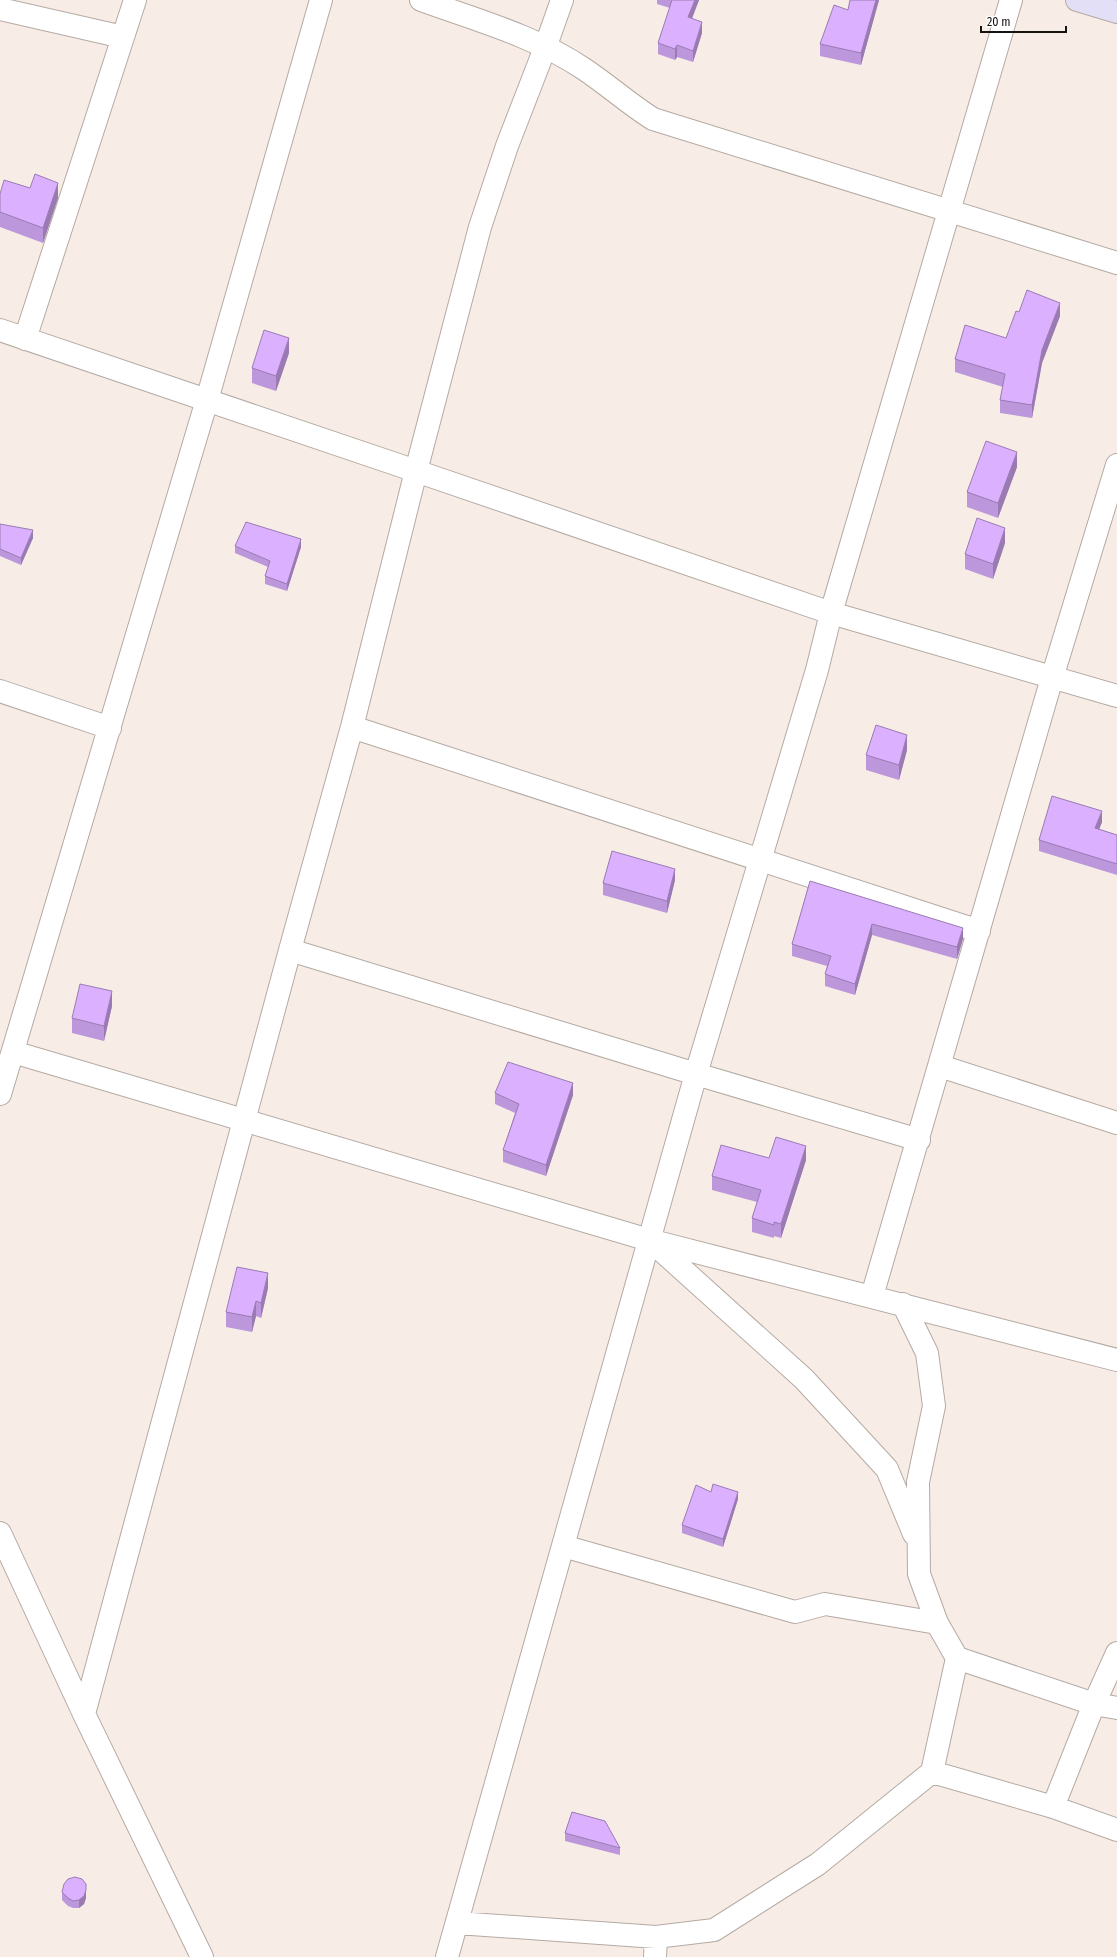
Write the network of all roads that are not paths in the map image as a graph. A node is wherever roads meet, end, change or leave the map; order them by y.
1 (135, 0) edge
2 (321, 0) edge
3 (421, 0) edge
4 (562, 0) edge
5 (1011, 0) edge
6 (1077, 0) edge
7 (1107, 7) edge
8 (0, 9) edge
9 (123, 37) junction
10 (545, 48) junction
11 (949, 210) junction
12 (1117, 263) edge
13 (0, 330) edge
14 (25, 339) junction
15 (207, 400) junction
16 (1117, 465) edge
17 (416, 471) junction
18 (831, 614) junction
19 (1052, 678) junction
20 (0, 691) edge
21 (1117, 696) edge
22 (352, 727) junction
23 (110, 728) junction
24 (760, 858) junction
25 (979, 930) junction
26 (290, 950) junction
27 (13, 1052) junction
28 (940, 1066) junction
29 (696, 1074) junction
30 (0, 1094) edge
31 (244, 1121) junction
32 (1117, 1123) edge
33 (919, 1140) junction
34 (649, 1240) junction
35 (872, 1296) junction
36 (903, 1304) junction
37 (1117, 1360) edge
38 (0, 1533) edge
39 (919, 1545) junction
40 (563, 1546) junction
41 (937, 1623) junction
42 (1117, 1653) edge
43 (957, 1658) junction
44 (1094, 1704) junction
45 (1117, 1708) edge
46 (84, 1714) junction
47 (932, 1772) junction
48 (1053, 1807) junction
49 (1117, 1830) edge
50 (457, 1923) junction
51 (655, 1947) edge
52 (202, 1957) edge
53 (447, 1957) edge

1 - 9 street
2 - 15 street
3 - 10 street
4 - 10 street
5 - 11 street
6 - 7 street
8 - 9 street
9 - 14 street
10 - 11 street
10 - 17 street
11 - 12 street
11 - 18 street
13 - 14 street
14 - 15 street
15 - 17 street
15 - 23 street
16 - 19 street
17 - 18 street
17 - 22 street
18 - 19 street
18 - 24 street
19 - 21 street
19 - 25 street
20 - 23 street
22 - 24 street
22 - 26 street
23 - 27 street
24 - 25 street
24 - 29 street
25 - 28 street
26 - 29 street
26 - 31 street
27 - 30 street
27 - 31 street
28 - 32 street
28 - 33 street
29 - 33 street
29 - 34 street
31 - 34 street
31 - 46 street
33 - 35 street
34 - 35 street
34 - 39 street
34 - 40 street
35 - 36 street
36 - 37 street
36 - 39 street
38 - 46 street
39 - 41 street
40 - 41 street
40 - 50 street
41 - 43 street
42 - 44 street
43 - 44 street
43 - 47 street
44 - 45 street
44 - 48 street
46 - 52 street
47 - 48 street
47 - 51 street
48 - 49 street
50 - 51 street
50 - 53 street

